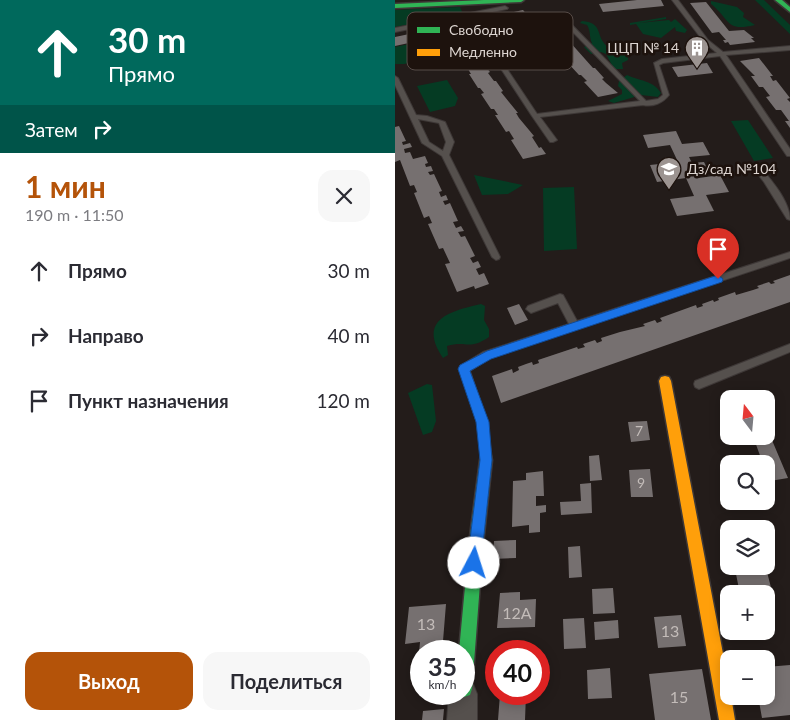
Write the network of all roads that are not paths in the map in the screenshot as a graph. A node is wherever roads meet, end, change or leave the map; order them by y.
1 (521, 0) edge
2 (675, 0) edge
3 (778, 0) edge
4 (465, 2) edge
5 (395, 6) edge
6 (505, 8) dead end
7 (790, 10) edge
8 (485, 12) edge
9 (573, 29) edge
10 (790, 48) edge
11 (722, 54) junction
12 (505, 70) edge
13 (395, 78) edge
14 (646, 104) junction
15 (535, 116) junction
16 (413, 117) junction
17 (553, 140) dead end
18 (790, 154) edge
19 (445, 155) junction
20 (744, 168) dead end
21 (790, 217) edge
22 (790, 255) edge
23 (496, 257) dead end
24 (531, 309) dead end
25 (575, 326) junction
26 (790, 348) edge
27 (665, 381) dead end
28 (699, 384) dead end
29 (486, 460) joint
30 (468, 640) edge
31 (463, 705) edge
32 (462, 720) edge
33 (727, 720) edge

1 - 4 street
2 - 11 lane
3 - 7 street
4 - 5 street
6 - 8 lane
9 - 14 lane
10 - 11 lane
11 - 14 lane
11 - 18 lane
12 - 15 lane
13 - 16 lane
14 - 15 lane
15 - 17 lane
16 - 19 lane
16 - 19 lane
19 - 23 lane
20 - 21 lane
22 - 25 lane
24 - 25 lane
25 - 29 lane
26 - 28 lane
27 - 33 street
29 - 30 street
31 - 32 street

